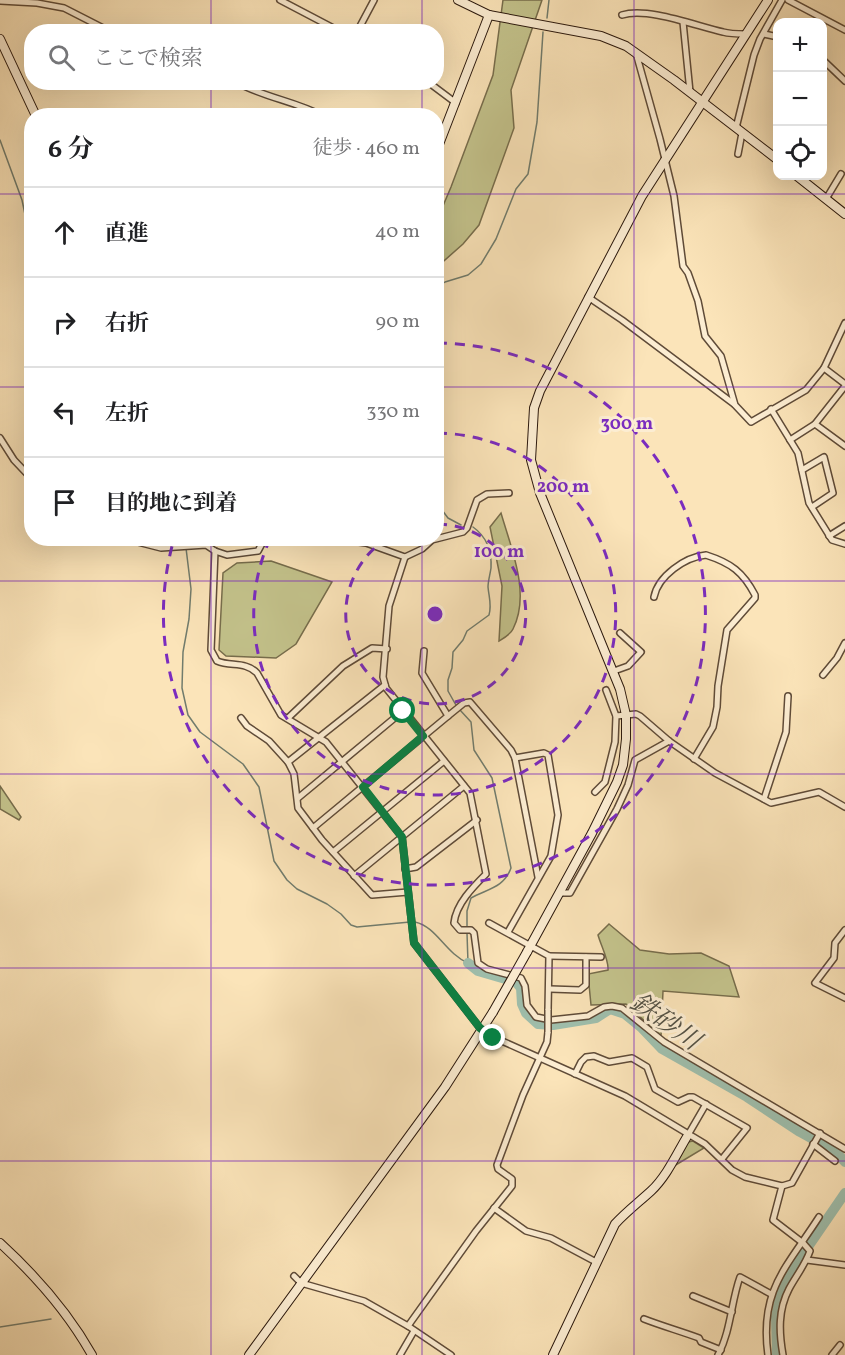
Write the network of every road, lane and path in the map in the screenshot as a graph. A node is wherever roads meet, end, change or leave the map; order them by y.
1 (280, 0) edge
2 (374, 0) edge
3 (458, 0) edge
4 (782, 0) edge
5 (788, 0) edge
6 (0, 2) edge
7 (36, 2) edge
8 (766, 3) edge
9 (774, 14) junction
10 (489, 15) junction
11 (622, 15) dead end
12 (683, 22) junction
13 (95, 24) edge
14 (326, 24) edge
15 (361, 24) edge
16 (845, 30) edge
17 (746, 34) junction
18 (764, 34) junction
19 (773, 36) edge
20 (0, 39) edge
21 (635, 51) junction
22 (827, 64) edge
23 (845, 81) edge
24 (251, 90) edge
25 (439, 90) edge
26 (690, 92) junction
27 (702, 101) junction
28 (456, 103) junction
29 (32, 108) edge
30 (309, 108) edge
31 (739, 130) junction
32 (444, 132) edge
33 (738, 154) dead end
34 (773, 157) edge
35 (665, 159) junction
36 (842, 174) dead end
37 (802, 180) edge
38 (826, 199) junction
39 (845, 214) edge
40 (588, 297) junction
41 (845, 323) edge
42 (825, 369) junction
43 (845, 385) edge
44 (735, 405) junction
45 (771, 409) junction
46 (814, 424) junction
47 (0, 438) edge
48 (790, 440) junction
49 (845, 445) edge
50 (802, 470) junction
51 (24, 471) edge
52 (509, 493) dead end
53 (812, 507) junction
54 (845, 526) edge
55 (829, 536) junction
56 (444, 537) edge
57 (845, 544) edge
58 (153, 546) edge
59 (178, 546) edge
60 (208, 546) edge
61 (260, 546) edge
62 (374, 546) edge
63 (425, 546) edge
64 (215, 551) junction
65 (405, 557) junction
66 (654, 597) dead end
67 (620, 633) dead end
68 (845, 643) edge
69 (387, 649) junction
70 (424, 651) dead end
71 (614, 671) junction
72 (823, 675) dead end
73 (385, 685) junction
74 (606, 690) dead end
75 (788, 696) dead end
76 (403, 711) junction
77 (449, 715) junction
78 (616, 716) junction
79 (626, 716) junction
80 (241, 718) dead end
81 (288, 718) junction
82 (423, 736) junction
83 (321, 737) junction
84 (669, 741) junction
85 (515, 758) junction
86 (694, 759) junction
87 (342, 761) junction
88 (444, 761) junction
89 (288, 762) junction
90 (464, 786) junction
91 (363, 787) junction
92 (596, 792) dead end
93 (298, 798) junction
94 (764, 799) junction
95 (845, 807) edge
96 (382, 812) junction
97 (477, 820) junction
98 (313, 828) junction
99 (402, 837) junction
100 (333, 852) junction
101 (405, 869) junction
102 (354, 876) junction
103 (538, 877) junction
104 (408, 892) junction
105 (559, 893) junction
106 (489, 923) dead end
107 (845, 930) edge
108 (508, 932) junction
109 (529, 948) junction
110 (549, 956) junction
111 (586, 957) junction
112 (601, 957) dead end
113 (550, 988) junction
114 (845, 998) edge
115 (483, 1031) junction
116 (540, 1058) junction
117 (575, 1074) junction
118 (706, 1104) junction
119 (820, 1133) junction
120 (688, 1135) junction
121 (813, 1144) junction
122 (845, 1149) edge
123 (722, 1159) junction
124 (836, 1161) dead end
125 (782, 1186) junction
126 (494, 1208) junction
127 (819, 1217) dead end
128 (0, 1243) edge
129 (803, 1243) junction
130 (807, 1260) junction
131 (596, 1262) junction
132 (845, 1265) edge
133 (294, 1276) dead end
134 (301, 1283) junction
135 (771, 1294) junction
136 (693, 1296) dead end
137 (732, 1312) junction
138 (644, 1319) dead end
139 (408, 1326) junction
140 (414, 1331) junction
141 (840, 1345) dead end
142 (720, 1352) edge
143 (92, 1355) edge
144 (249, 1355) edge
145 (400, 1355) edge
146 (451, 1355) edge
147 (553, 1355) edge
148 (768, 1355) edge
149 (783, 1355) edge
150 (832, 1355) edge

1 - 14 street
2 - 15 street
3 - 10 street
4 - 9 street
5 - 16 street
6 - 7 street
7 - 13 street
8 - 9 street
8 - 17 street
9 - 18 street
10 - 21 street
10 - 28 street
11 - 12 street
12 - 17 street
12 - 26 street
17 - 27 street
18 - 19 street
18 - 31 street
20 - 29 street
21 - 26 street
21 - 35 street
22 - 23 street
24 - 30 street
25 - 28 street
26 - 27 street
27 - 31 street
27 - 35 street
28 - 32 street
31 - 33 street
31 - 34 street
35 - 40 street
35 - 44 street
36 - 38 street
37 - 38 street
38 - 39 street
40 - 44 street
40 - 71 street
41 - 42 street
42 - 43 street
42 - 45 street
43 - 46 street
44 - 45 street
45 - 48 street
46 - 48 street
46 - 49 street
47 - 51 street
48 - 50 street
50 - 53 street
50 - 53 street
52 - 56 street
53 - 55 street
54 - 55 street
55 - 57 street
58 - 59 street
60 - 64 street
61 - 64 street
62 - 65 street
63 - 65 street
64 - 81 street
65 - 69 street
66 - 86 street
67 - 71 street
68 - 72 street
69 - 73 street
69 - 81 street
70 - 77 street
71 - 79 street
73 - 76 street
73 - 83 street
74 - 78 street
75 - 94 street
76 - 82 street
76 - 87 street
77 - 82 street
77 - 85 street
78 - 79 street
78 - 92 street
79 - 84 street
79 - 105 street
80 - 89 street
81 - 83 street
82 - 88 street
82 - 91 street
83 - 87 street
83 - 89 street
84 - 86 street
84 - 105 street
85 - 103 street
85 - 103 street
86 - 94 street
87 - 91 street
87 - 93 street
88 - 90 street
88 - 96 street
89 - 93 street
90 - 97 street
90 - 99 street
91 - 96 street
91 - 98 street
93 - 98 street
94 - 95 street
96 - 99 street
96 - 100 street
97 - 101 street
97 - 119 street
98 - 100 street
99 - 101 street
99 - 102 street
100 - 102 street
101 - 104 street
102 - 104 street
103 - 108 street
104 - 115 street
105 - 109 street
106 - 108 street
107 - 114 street
108 - 109 street
109 - 110 street
109 - 115 street, bridge
110 - 111 street
110 - 113 street
111 - 112 street
111 - 113 street
113 - 116 street, bridge
115 - 116 street
115 - 134 street
116 - 117 street
116 - 126 street
117 - 118 street
117 - 120 street
118 - 120 street
118 - 123 street
119 - 121 street
119 - 122 street
120 - 123 street
120 - 131 street
121 - 124 street
121 - 125 street
123 - 125 street
125 - 129 street
126 - 131 street
126 - 139 street
127 - 129 street
128 - 143 street
129 - 130 street
129 - 135 street
130 - 132 street
130 - 149 street
131 - 147 street
133 - 134 street
134 - 139 street
134 - 144 street
135 - 137 street
135 - 148 street
136 - 137 street
137 - 142 street
138 - 142 street
139 - 140 street
140 - 145 street
140 - 146 street
141 - 150 street

